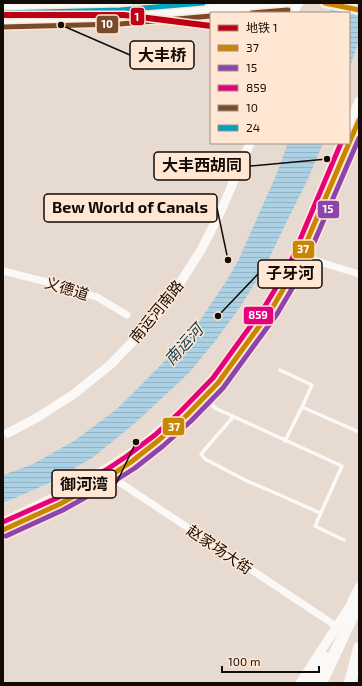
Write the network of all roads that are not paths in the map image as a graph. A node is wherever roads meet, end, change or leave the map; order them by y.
1 (127, 3) edge
2 (287, 3) edge
3 (299, 3) edge
4 (326, 3) edge
5 (119, 4) edge
6 (3, 9) edge
7 (359, 10) edge
8 (293, 12) edge
9 (120, 17) junction
10 (3, 20) edge
11 (359, 101) edge
12 (359, 120) edge
13 (350, 123) edge
14 (350, 140) edge
15 (250, 144) edge
16 (342, 144) edge
17 (348, 144) edge
18 (298, 255) junction
19 (3, 271) edge
20 (359, 274) edge
21 (127, 316) dead end
22 (280, 370) dead end
23 (201, 397) junction
24 (302, 407) junction
25 (234, 417) junction
26 (359, 432) edge
27 (8, 433) dead end
28 (285, 441) junction
29 (108, 472) junction
30 (320, 513) junction
31 (3, 522) edge
32 (3, 530) edge
33 (344, 540) dead end
34 (359, 587) edge
35 (359, 602) edge
36 (350, 620) junction
37 (336, 626) junction
38 (358, 651) edge
39 (300, 683) edge
40 (311, 683) edge
41 (321, 683) edge
42 (350, 683) edge

1 - 5 main road
2 - 9 main road
3 - 8 street
4 - 7 main road
5 - 6 main road
5 - 9 main road
9 - 10 main road
11 - 13 street
12 - 14 street
15 - 27 street, 南运河南路
16 - 18 street
17 - 18 street
18 - 20 street
18 - 23 street
19 - 21 street, 义德道
22 - 24 lane
23 - 25 lane
23 - 29 street
24 - 26 lane
24 - 28 lane
25 - 28 lane
25 - 30 lane
28 - 30 lane
29 - 31 street
29 - 32 street
29 - 37 street, 赵家场大街
30 - 33 lane
34 - 37 street
35 - 36 highway
36 - 40 highway
36 - 41 highway
37 - 39 street
38 - 42 highway

